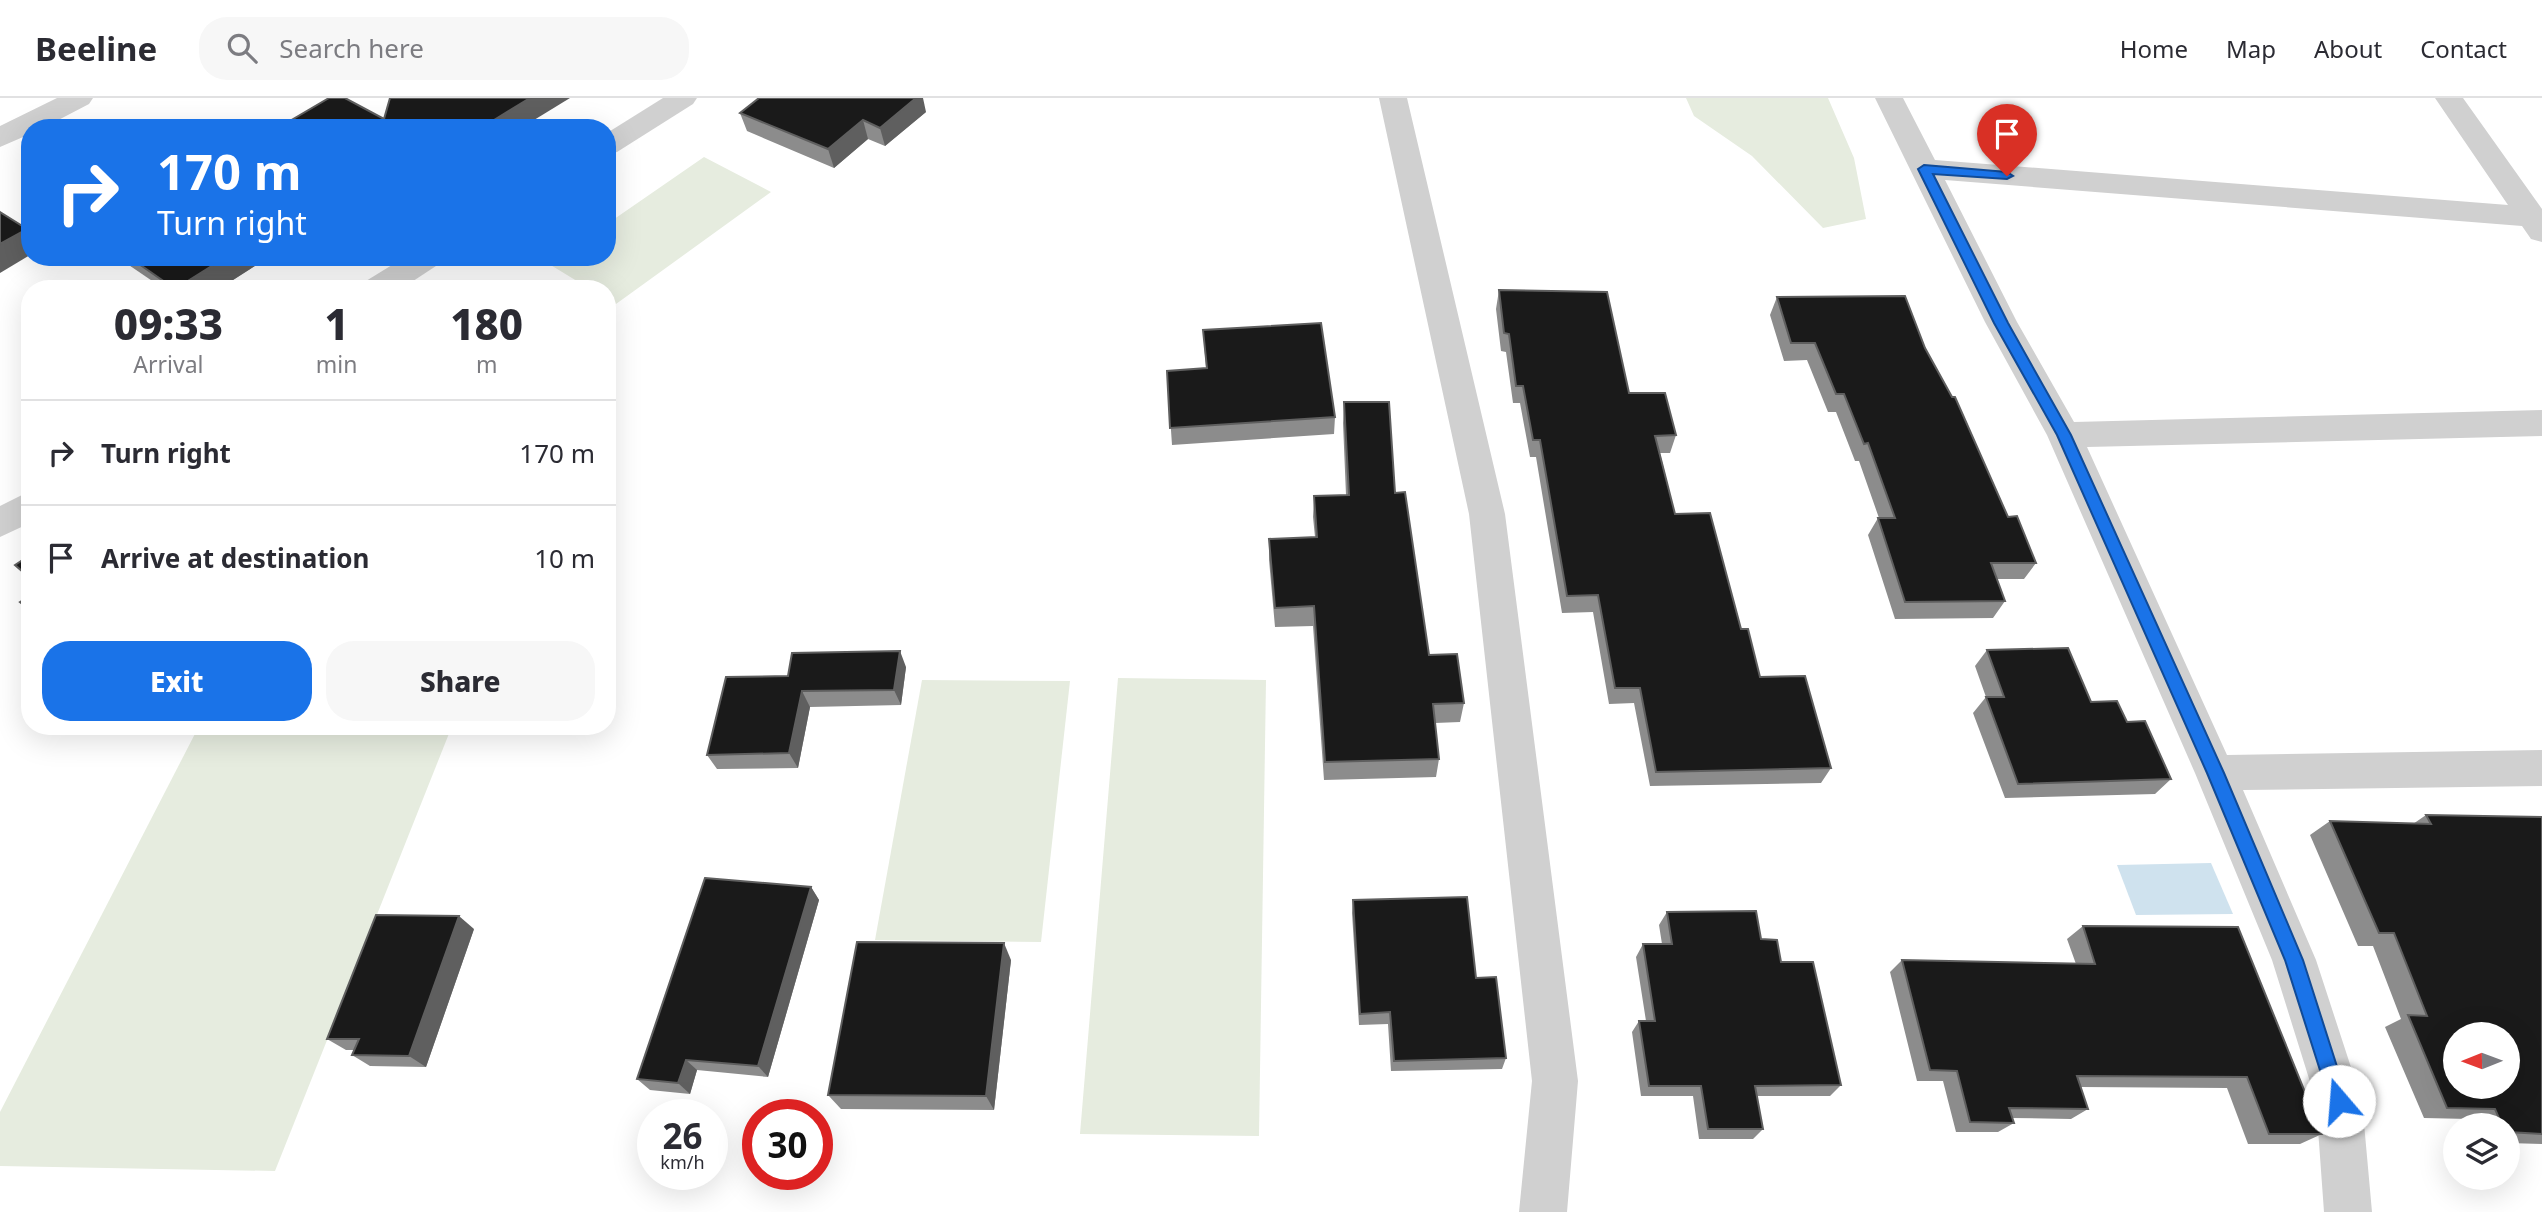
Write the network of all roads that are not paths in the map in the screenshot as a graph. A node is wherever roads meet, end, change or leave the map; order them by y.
1 (79, 98) edge
2 (683, 98) edge
3 (1393, 98) edge
4 (1889, 98) edge
5 (2449, 98) edge
6 (38, 119) edge
7 (21, 127) edge
8 (0, 138) edge
9 (616, 139) edge
10 (1924, 169) junction
11 (2536, 224) edge
12 (414, 266) edge
13 (391, 280) edge
14 (2542, 423) edge
15 (2064, 435) junction
16 (21, 510) edge
17 (0, 523) edge
18 (2542, 768) edge
19 (2216, 773) junction
20 (1543, 1212) edge
21 (2348, 1212) edge

1 - 6 street
2 - 9 street
3 - 20 street
4 - 10 street
5 - 11 street
7 - 8 street
10 - 11 street
10 - 15 street
12 - 13 street
14 - 15 street
15 - 19 street
16 - 17 street
18 - 19 street
19 - 21 street

